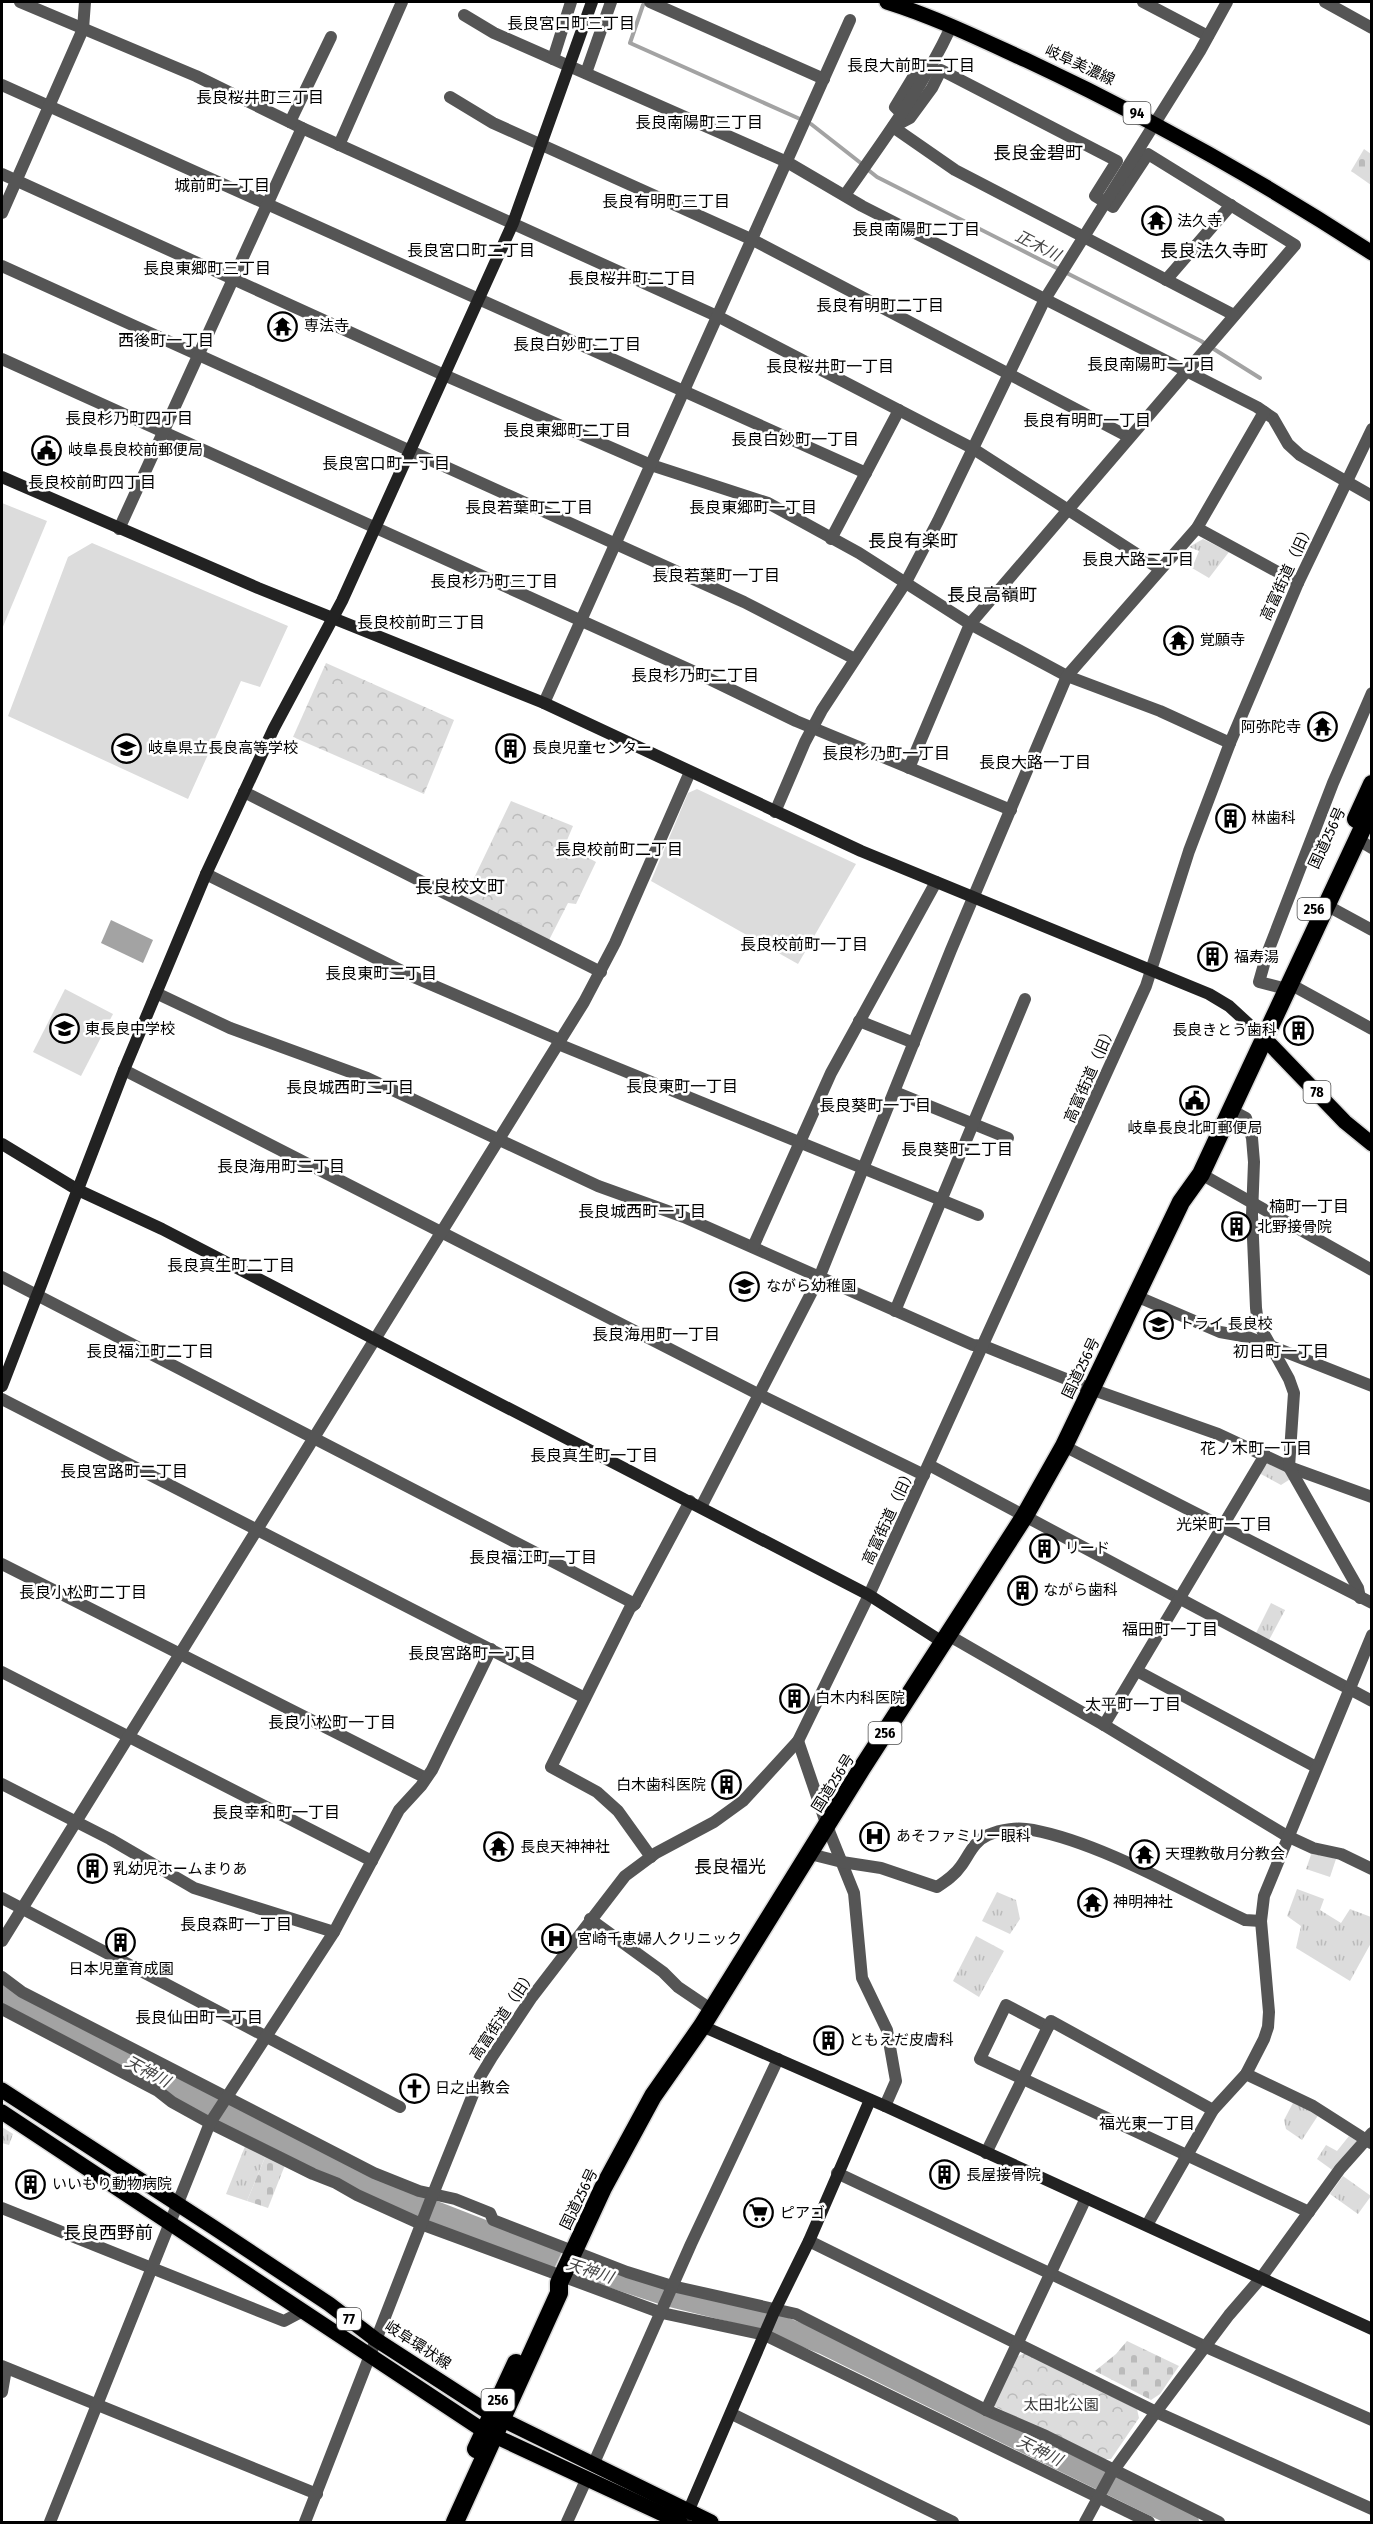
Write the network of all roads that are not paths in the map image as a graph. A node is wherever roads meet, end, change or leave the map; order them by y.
1 (20, 2) edge
2 (85, 2) edge
3 (402, 2) edge
4 (571, 2) edge
5 (592, 2) edge
6 (611, 2) edge
7 (650, 2) edge
8 (887, 2) edge
9 (1143, 2) edge
10 (1227, 2) edge
11 (1325, 2) edge
12 (464, 15) dead end
13 (849, 21) dead end
14 (951, 27) junction
15 (1371, 28) edge
16 (83, 29) junction
17 (1208, 36) junction
18 (331, 37) dead end
19 (553, 59) junction
20 (570, 66) junction
21 (918, 69) dead end
22 (585, 73) junction
23 (824, 79) junction
24 (2, 85) edge
25 (450, 97) dead end
26 (49, 107) junction
27 (902, 114) junction
28 (290, 122) junction
29 (1155, 122) junction
30 (893, 127) junction
31 (302, 128) junction
32 (541, 144) junction
33 (339, 145) junction
34 (788, 162) junction
35 (2, 174) edge
36 (16, 181) junction
37 (845, 195) junction
38 (1105, 202) junction
39 (266, 205) junction
40 (1232, 205) junction
41 (2, 213) edge
42 (513, 223) junction
43 (1083, 238) junction
44 (753, 240) junction
45 (1371, 253) edge
46 (2, 266) edge
47 (232, 279) junction
48 (1166, 280) junction
49 (479, 299) junction
50 (1045, 299) junction
51 (1234, 315) junction
52 (718, 317) junction
53 (198, 355) junction
54 (2, 359) edge
55 (1186, 371) junction
56 (1009, 372) junction
57 (444, 375) junction
58 (684, 393) junction
59 (898, 410) junction
60 (1264, 412) junction
61 (1371, 429) edge
62 (163, 432) junction
63 (1129, 437) junction
64 (972, 448) junction
65 (410, 451) junction
66 (651, 465) junction
67 (866, 473) junction
68 (2, 477) edge
69 (1347, 480) junction
70 (1371, 496) edge
71 (1068, 509) junction
72 (375, 528) junction
73 (1197, 528) junction
74 (119, 529) junction
75 (831, 538) junction
76 (616, 544) junction
77 (1160, 569) junction
78 (906, 582) junction
79 (1298, 583) junction
80 (333, 617) junction
81 (581, 621) junction
82 (970, 624) junction
83 (855, 659) junction
84 (1067, 676) junction
85 (1371, 693) edge
86 (544, 703) junction
87 (812, 728) junction
88 (1230, 743) junction
89 (909, 768) junction
90 (690, 772) junction
91 (1371, 784) edge
92 (244, 792) junction
93 (1371, 808) edge
94 (1011, 810) junction
95 (775, 812) junction
96 (1364, 843) edge
97 (206, 874) junction
98 (936, 882) junction
99 (973, 897) junction
100 (1326, 905) junction
101 (1371, 930) edge
102 (1150, 970) junction
103 (601, 972) junction
104 (1285, 986) junction
105 (156, 993) junction
106 (1025, 999) dead end
107 (859, 1021) junction
108 (1371, 1029) edge
109 (1261, 1036) junction
110 (559, 1042) junction
111 (914, 1043) junction
112 (124, 1070) junction
113 (894, 1092) junction
114 (1231, 1110) junction
115 (973, 1124) junction
116 (499, 1138) junction
117 (1008, 1138) dead end
118 (2, 1144) edge
119 (1371, 1144) edge
120 (801, 1145) junction
121 (864, 1167) junction
122 (1201, 1174) junction
123 (78, 1190) junction
124 (940, 1201) junction
125 (1181, 1202) junction
126 (1252, 1205) junction
127 (978, 1215) dead end
128 (443, 1232) junction
129 (753, 1248) junction
130 (1371, 1270) edge
131 (2, 1277) edge
132 (819, 1278) junction
133 (38, 1296) junction
134 (1136, 1296) junction
135 (895, 1311) junction
136 (375, 1341) junction
137 (1268, 1345) junction
138 (984, 1346) junction
139 (2, 1386) edge
140 (1371, 1386) edge
141 (1091, 1389) junction
142 (758, 1394) junction
143 (2, 1399) edge
144 (311, 1439) junction
145 (1064, 1446) junction
146 (1265, 1455) junction
147 (1289, 1467) junction
148 (927, 1470) junction
149 (1371, 1497) edge
150 (695, 1504) junction
151 (1024, 1516) junction
152 (1222, 1527) junction
153 (256, 1530) junction
154 (2, 1564) edge
155 (869, 1595) junction
156 (1179, 1599) junction
157 (1366, 1601) edge
158 (635, 1604) junction
159 (1371, 1635) edge
160 (946, 1639) junction
161 (491, 1649) junction
162 (179, 1655) junction
163 (1137, 1671) junction
164 (2, 1672) edge
165 (1348, 1689) junction
166 (585, 1698) junction
167 (1371, 1701) edge
168 (1104, 1725) junction
169 (128, 1737) junction
170 (798, 1741) junction
171 (1316, 1767) junction
172 (426, 1778) junction
173 (2, 1784) edge
174 (76, 1822) junction
175 (827, 1826) junction
176 (1287, 1836) junction
177 (810, 1854) junction
178 (651, 1857) junction
179 (372, 1861) junction
180 (842, 1862) junction
181 (1371, 1869) edge
182 (2, 1898) edge
183 (22, 1909) junction
184 (590, 1919) junction
185 (1261, 1921) junction
186 (334, 1932) junction
187 (2, 1941) edge
188 (2, 1977) edge
189 (2, 2009) edge
190 (707, 2018) junction
191 (1048, 2027) junction
192 (265, 2037) junction
193 (778, 2059) junction
194 (1246, 2074) junction
195 (1022, 2080) junction
196 (2, 2090) edge
197 (224, 2099) junction
198 (870, 2100) junction
199 (885, 2106) junction
200 (400, 2107) dead end
201 (1213, 2110) junction
202 (2, 2112) edge
203 (210, 2122) junction
204 (1369, 2139) edge
205 (986, 2152) junction
206 (1186, 2156) junction
207 (837, 2173) junction
208 (432, 2196) junction
209 (1086, 2198) junction
210 (177, 2205) junction
211 (2, 2208) edge
212 (1309, 2212) junction
213 (421, 2224) junction
214 (170, 2225) junction
215 (1147, 2225) junction
216 (809, 2241) junction
217 (566, 2267) junction
218 (153, 2268) junction
219 (1052, 2274) junction
220 (1261, 2278) junction
221 (672, 2286) junction
222 (776, 2310) junction
223 (301, 2312) junction
224 (662, 2313) junction
225 (1371, 2329) edge
226 (766, 2333) junction
227 (375, 2339) junction
228 (1019, 2343) junction
229 (1206, 2347) junction
230 (369, 2356) junction
231 (4, 2368) edge
232 (2, 2392) edge
233 (97, 2405) junction
234 (986, 2410) junction
235 (1156, 2412) junction
236 (732, 2414) junction
237 (1371, 2420) edge
238 (493, 2426) junction
239 (590, 2471) junction
240 (1112, 2472) junction
241 (317, 2494) junction
242 (1099, 2496) junction
243 (1371, 2509) edge
244 (684, 2519) edge
245 (50, 2523) edge
246 (305, 2523) edge
247 (444, 2523) edge
248 (455, 2523) edge
249 (567, 2523) edge
250 (711, 2523) edge
251 (953, 2523) edge
252 (1085, 2523) edge
253 (1149, 2523) edge
254 (1219, 2523) edge

1 - 16 street
2 - 16 street
3 - 33 street
4 - 19 street
5 - 20 street
6 - 22 street
7 - 23 street
8 - 14 main road, 岐阜美濃線 / 94
9 - 17 street
10 - 17 street
11 - 15 street
12 - 19 street
13 - 23 street
14 - 27 street
14 - 29 main road, 岐阜美濃線 / 94
16 - 26 street
16 - 28 street
17 - 29 street
18 - 28 street
19 - 20 street
20 - 22 street
20 - 32 street
21 - 27 street
22 - 34 street
23 - 34 street
24 - 26 street
25 - 32 street
26 - 36 street
26 - 39 street
27 - 30 street
28 - 31 street
29 - 38 street
29 - 45 main road, 岐阜美濃線 / 94
30 - 37 street
30 - 38 street
30 - 43 street
31 - 33 street
31 - 39 street
32 - 42 street
32 - 44 street
33 - 42 street
34 - 37 street
34 - 44 street
35 - 36 street
36 - 41 street
36 - 47 street
37 - 50 street
38 - 40 street
38 - 43 street
39 - 47 street
39 - 49 street
40 - 48 street
40 - 51 street
42 - 49 street
42 - 52 street
43 - 48 street
43 - 50 street
44 - 52 street
44 - 56 street
46 - 53 street
47 - 53 street
47 - 57 street
48 - 51 street
49 - 57 street
49 - 58 street
50 - 55 street
50 - 56 street
51 - 55 street
52 - 58 street
52 - 59 street
53 - 62 street
53 - 65 street
54 - 62 street
55 - 60 street
55 - 63 street
56 - 63 street
56 - 64 street
57 - 65 street
57 - 66 street
58 - 66 street
58 - 67 street
59 - 64 street
59 - 67 street
60 - 69 street
60 - 73 street
61 - 69 street, 高富街道（旧）
62 - 72 street
62 - 74 street
63 - 71 street
64 - 71 street
64 - 78 street
65 - 72 street
65 - 76 street
66 - 75 street
66 - 76 street
67 - 75 street
68 - 74 street
69 - 70 street
69 - 79 street, 高富街道（旧）
71 - 77 street
71 - 82 street
72 - 80 street
72 - 81 street
73 - 77 street
73 - 79 street
74 - 80 street
75 - 78 street
76 - 81 street
76 - 83 street
77 - 84 street
78 - 82 street
78 - 83 street
79 - 88 street, 高富街道（旧）
80 - 86 street
80 - 92 street
81 - 86 street
81 - 87 street
82 - 84 street
82 - 89 street
83 - 87 street
84 - 88 street
84 - 94 street
85 - 104 street
86 - 90 street
87 - 89 street
87 - 95 street
88 - 102 street, 高富街道（旧）
89 - 94 street
90 - 95 street
90 - 103 street
91 - 104 highway, 国道256号 / 256
92 - 97 street
92 - 103 street
93 - 96 highway, 国道256号 / 256
94 - 99 street
95 - 98 street
96 - 100 highway, 国道256号 / 256
97 - 105 street
97 - 110 street
98 - 99 street
98 - 107 street
99 - 102 street
99 - 111 street
100 - 101 street
100 - 104 highway, 国道256号 / 256
102 - 109 street
102 - 138 street, 高富街道（旧）
103 - 110 street
104 - 108 street
104 - 109 highway, 国道256号 / 256
105 - 112 street
105 - 116 street
106 - 115 street
107 - 111 street
107 - 120 street
109 - 114 highway, 国道256号 / 256
109 - 119 main road, 78
109 - 125 highway, 国道256号 / 256
110 - 116 street
110 - 120 street
111 - 113 street
112 - 123 street
112 - 128 street
113 - 115 street
113 - 121 street
114 - 122 highway, 国道256号 / 256
114 - 126 street
115 - 117 street
115 - 124 street
116 - 128 street
116 - 129 street
118 - 123 street
120 - 121 street
120 - 129 street
121 - 124 street
121 - 132 street
122 - 125 highway, 国道256号 / 256
122 - 126 street
123 - 133 street
123 - 136 street
124 - 127 street
124 - 135 street
125 - 134 highway, 国道256号 / 256
126 - 130 street
126 - 137 street
128 - 136 street
128 - 142 street
129 - 132 street
131 - 133 street
132 - 135 street
132 - 142 street
133 - 139 street
133 - 144 street
134 - 137 street
134 - 141 highway, 国道256号 / 256
135 - 138 street
136 - 144 street
136 - 150 street
137 - 140 street
137 - 147 street
138 - 141 street
138 - 148 street, 高富街道（旧）
141 - 145 highway, 国道256号 / 256
141 - 146 street
142 - 148 street
142 - 150 street
143 - 153 street
144 - 153 street
144 - 158 street
145 - 151 highway, 国道256号 / 256
145 - 152 street
146 - 147 street
146 - 152 street
147 - 149 street
147 - 157 street
148 - 151 street
148 - 155 street, 高富街道（旧）
150 - 155 street
150 - 158 street
151 - 156 street
151 - 160 highway, 国道256号 / 256
152 - 156 street
152 - 157 street
153 - 161 street
153 - 162 street
154 - 162 street
155 - 160 street
155 - 170 street, 高富街道（旧）
156 - 163 street
156 - 165 street
158 - 166 street
159 - 165 street
160 - 168 street
160 - 175 highway, 国道256号 / 256
161 - 166 street
161 - 172 street
162 - 169 street
162 - 172 street
163 - 168 street
163 - 171 street
164 - 169 street
165 - 167 street
165 - 171 street
166 - 178 street
168 - 176 street
169 - 174 street
169 - 179 street
170 - 175 street
170 - 178 street, 高富街道（旧）
171 - 176 street
172 - 179 street
173 - 174 street
174 - 183 street
174 - 186 street
175 - 177 highway, 国道256号 / 256
175 - 180 street
176 - 181 street
176 - 185 street
177 - 180 street
177 - 190 highway, 国道256号 / 256
178 - 184 street, 高富街道（旧）
179 - 186 street
180 - 185 street
180 - 199 street
182 - 183 street
183 - 187 street
183 - 192 street
184 - 190 street
184 - 208 street, 高富街道（旧）
185 - 194 street
186 - 192 street
188 - 197 street
189 - 203 street
190 - 193 street
190 - 217 highway, 国道256号 / 256
191 - 195 street
191 - 195 street
191 - 201 street
192 - 197 street
192 - 200 street
193 - 198 street
193 - 221 street
194 - 201 street
194 - 204 street
195 - 205 street
195 - 206 street
196 - 210 main road, 岐阜環状線 / 77
197 - 203 street
197 - 208 street
198 - 199 street
198 - 207 street
199 - 205 street
201 - 206 street
202 - 214 main road, 岐阜環状線 / 77
203 - 210 street
203 - 213 street
204 - 212 street
205 - 209 street
206 - 212 street
206 - 215 street
207 - 216 street
207 - 219 street
208 - 213 street, 高富街道（旧）
208 - 217 street
209 - 215 street
209 - 219 street
210 - 214 street
210 - 227 main road, 岐阜環状線 / 77
211 - 218 street
212 - 220 street
213 - 217 street
213 - 227 street, 高富街道（旧）
214 - 218 street
214 - 223 main road, 岐阜環状線 / 77
215 - 220 street
216 - 222 street
216 - 228 street
217 - 221 street
217 - 224 street
217 - 238 highway, 国道256号 / 256
218 - 223 street
218 - 233 street
219 - 228 street
219 - 229 street
220 - 225 street
220 - 229 street
221 - 222 street
221 - 224 street
222 - 226 street
222 - 234 street
223 - 230 main road, 岐阜環状線 / 77
224 - 226 street
224 - 239 street
226 - 236 street
226 - 242 street
227 - 230 street, 高富街道（旧）
227 - 238 main road, 岐阜環状線 / 77
228 - 234 street
228 - 235 street
229 - 235 street
229 - 237 street
230 - 238 main road, 岐阜環状線 / 77
230 - 241 street, 高富街道（旧）
231 - 232 street
231 - 233 street
233 - 241 street
233 - 245 street
234 - 240 street
235 - 240 street
235 - 243 street
236 - 244 street
236 - 251 street
238 - 239 main road, 岐阜環状線 / 77
238 - 247 highway, 国道256号 / 256
238 - 248 highway, 国道256号 / 256
239 - 244 main road, 岐阜環状線 / 77
239 - 249 street
240 - 242 street
240 - 254 street
241 - 246 street, 高富街道（旧）
242 - 252 street
242 - 253 street
244 - 250 main road, 岐阜環状線 / 77

